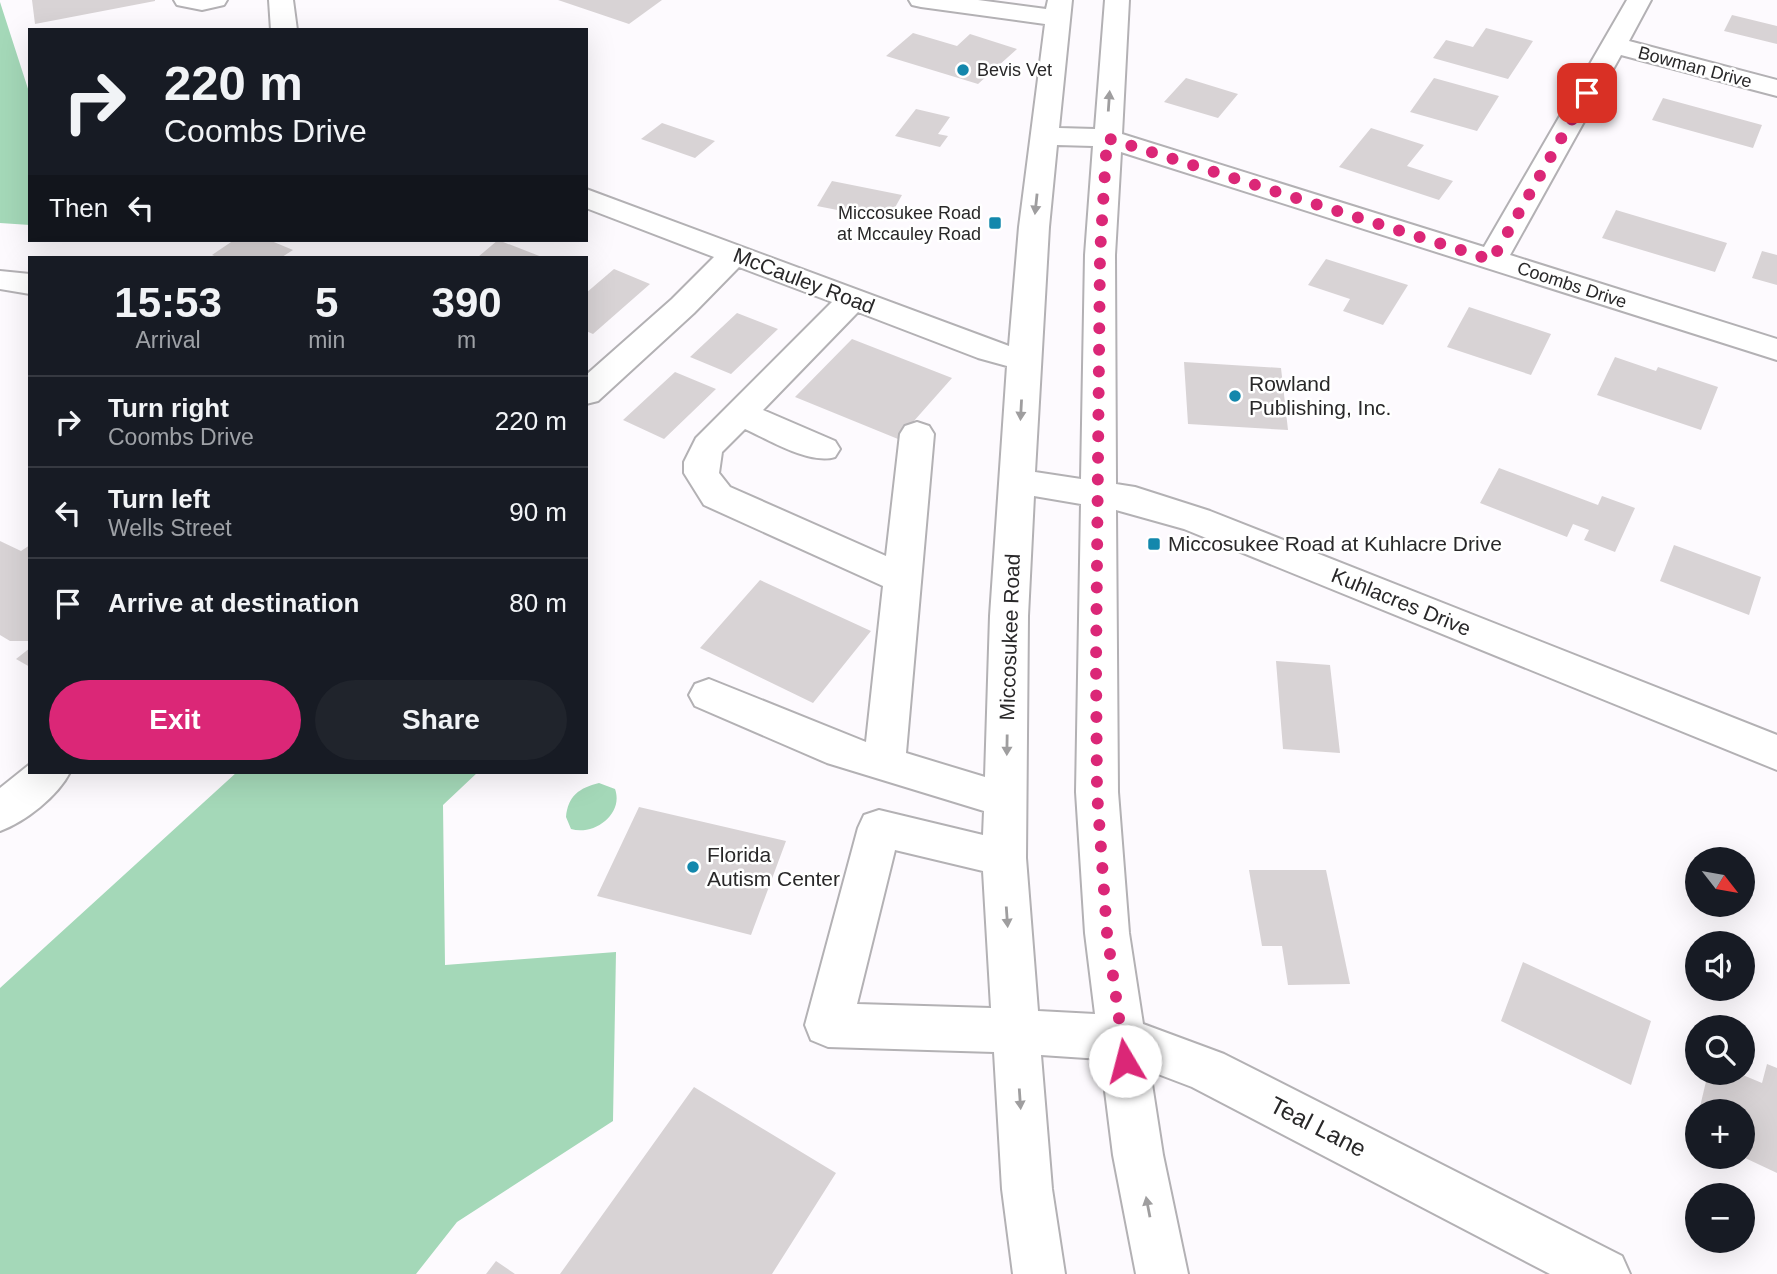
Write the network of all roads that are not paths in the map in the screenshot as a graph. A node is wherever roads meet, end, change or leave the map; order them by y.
1 (186, 0) edge
2 (215, 0) edge
3 (281, 0) edge
4 (921, 0) edge
5 (1117, 0) edge
6 (1639, 0) edge
7 (1059, 9) edge
8 (284, 28) edge
9 (1614, 45) junction
10 (1777, 88) edge
11 (1044, 136) junction
12 (1107, 138) junction
13 (588, 199) edge
14 (735, 254) junction
15 (1492, 260) junction
16 (0, 279) edge
17 (28, 284) edge
18 (853, 299) junction
19 (1777, 350) edge
20 (1024, 360) junction
21 (588, 391) edge
22 (740, 414) junction
23 (917, 434) dead end
24 (823, 449) dead end
25 (1017, 481) junction
26 (1099, 493) junction
27 (902, 579) junction
28 (709, 695) dead end
29 (1777, 754) edge
30 (884, 764) junction
31 (47, 774) edge
32 (1005, 800) junction
33 (0, 813) edge
34 (1004, 858) junction
35 (1015, 1031) junction
36 (1121, 1038) junction
37 (1039, 1274) edge
38 (1162, 1274) edge
39 (1604, 1274) edge

1 - 2 street
3 - 8 street
4 - 7 street
12 -> 5 street
6 - 9 street
7 - 11 street, Miccosukee Road
9 - 10 street, Bowman Drive
9 - 15 street
11 - 12 street, Coombs Drive
11 -> 20 street, Miccosukee Road
12 - 15 street, Coombs Drive
12 - 26 street
13 - 14 street, McCauley Road
14 - 18 street, McCauley Road
14 - 21 street
15 - 19 street, Coombs Drive
16 - 17 street
18 - 20 street, McCauley Road
18 - 22 street
20 -> 25 street, Miccosukee Road
22 - 24 street
22 - 27 street
23 - 27 street
25 - 26 street, Kuhlacres Drive
25 -> 32 street, Miccosukee Road
26 - 29 street, Kuhlacres Drive
26 - 36 street
27 - 30 street
28 - 30 street
30 - 32 street
31 - 33 street
32 - 34 street, Miccosukee Road
34 -> 35 street, Miccosukee Road
34 - 35 street, Teal Lane
35 - 36 street, Teal Lane
35 -> 37 street, Miccosukee Road
38 -> 36 street
36 - 39 street, Teal Lane

